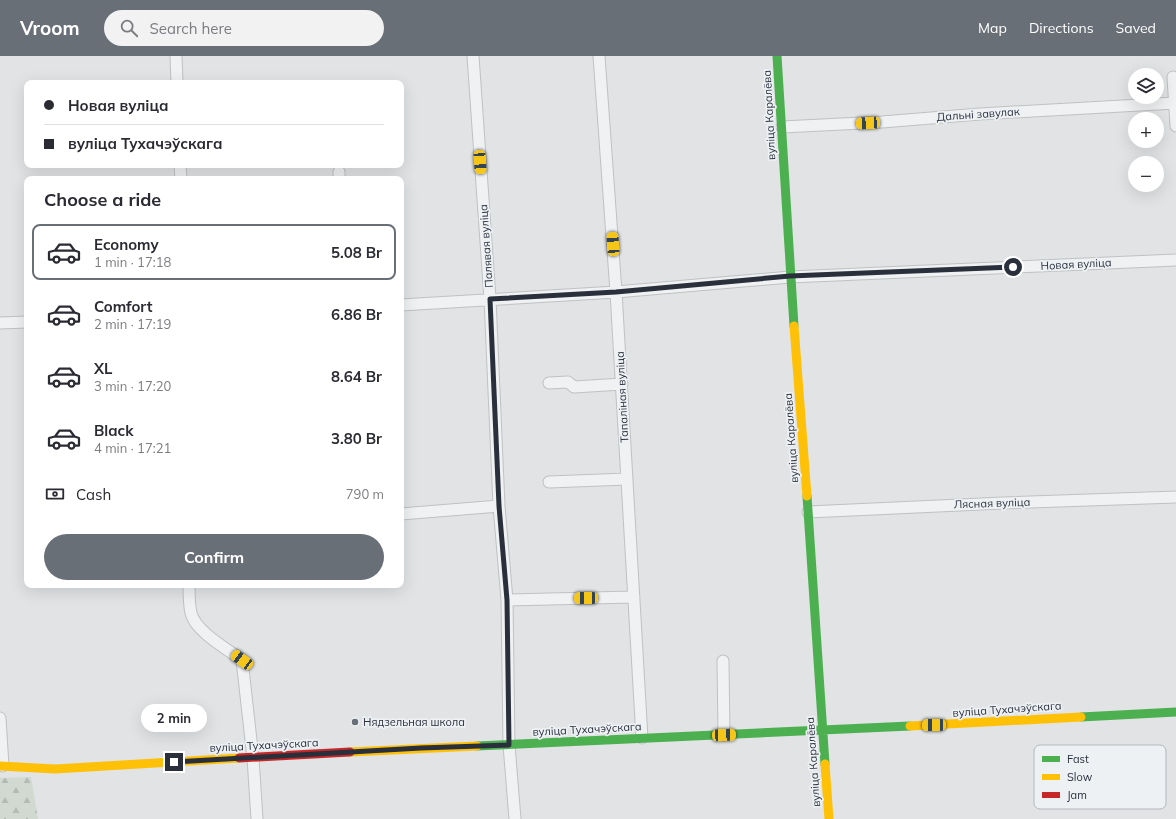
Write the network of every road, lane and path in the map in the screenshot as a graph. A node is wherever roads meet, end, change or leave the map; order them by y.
1 (176, 56) edge
2 (474, 56) edge
3 (599, 56) edge
4 (777, 56) edge
5 (1173, 77) dead end
6 (177, 80) edge
7 (1175, 103) junction
8 (1176, 126) edge
9 (782, 127) junction
10 (1176, 260) edge
11 (790, 276) junction
12 (616, 292) junction
13 (490, 299) junction
14 (404, 305) edge
15 (24, 322) edge
16 (0, 323) edge
17 (550, 383) dead end
18 (622, 384) junction
19 (627, 479) junction
20 (549, 482) dead end
21 (1176, 497) edge
22 (499, 506) junction
23 (808, 512) junction
24 (404, 514) edge
25 (189, 588) edge
26 (634, 597) junction
27 (507, 600) junction
28 (723, 661) dead end
29 (1176, 712) edge
30 (0, 718) edge
31 (823, 731) junction
32 (724, 735) junction
33 (642, 738) junction
34 (509, 745) junction
35 (253, 758) junction
36 (2, 766) edge
37 (257, 819) edge
38 (515, 819) edge
39 (829, 819) edge

1 - 6 street
2 - 13 street, Палявая вуліца
3 - 12 street, Тапаліная вуліца
4 - 9 street, вуліца Каралёва
5 - 7 street
7 - 8 street
7 - 9 street, Дальні завулак
9 - 11 street, вуліца Каралёва
10 - 11 street, Новая вуліца
11 - 12 street, Новая вуліца
11 - 23 street, вуліца Каралёва
12 - 13 street, Новая вуліца
12 - 18 street, Тапаліная вуліца
13 - 14 street, Новая вуліца
13 - 22 street, Палявая вуліца
15 - 16 street
17 - 18 street
18 - 19 street, Тапаліная вуліца
19 - 20 street
19 - 26 street, Тапаліная вуліца
21 - 23 street, Лясная вуліца
22 - 24 street
22 - 27 street, Палявая вуліца
23 - 31 street, вуліца Каралёва
25 - 35 street
26 - 27 street
26 - 33 street, Тапаліная вуліца
27 - 34 street, Палявая вуліца
28 - 32 street
29 - 31 street, вуліца Тухачэўскага
30 - 36 street
31 - 32 street, вуліца Тухачэўскага
31 - 39 street, вуліца Каралёва
32 - 33 street, вуліца Тухачэўскага
33 - 34 street, вуліца Тухачэўскага
34 - 35 street, вуліца Тухачэўскага
34 - 38 street, Палявая вуліца
35 - 36 street, вуліца Тухачэўскага
35 - 37 street

